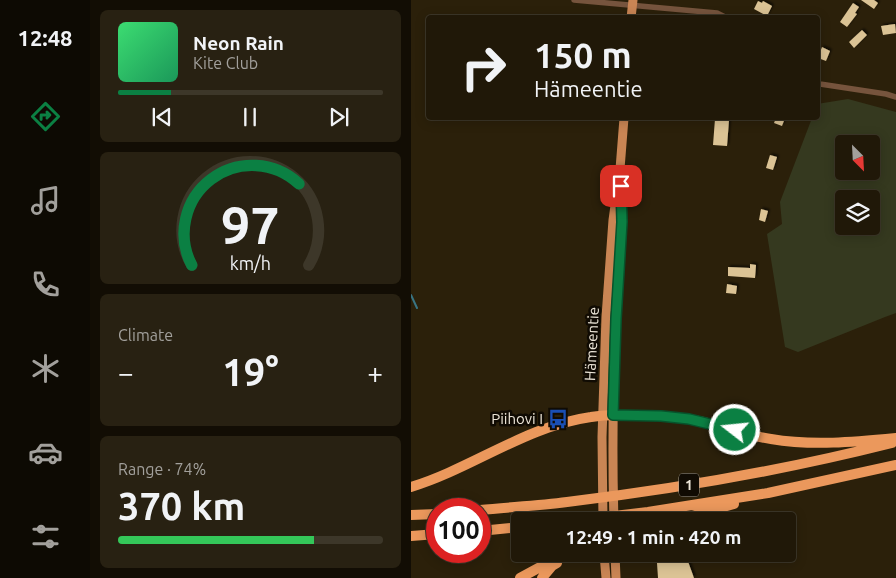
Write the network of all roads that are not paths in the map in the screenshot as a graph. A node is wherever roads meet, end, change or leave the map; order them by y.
1 (574, 0) edge
2 (632, 3) edge
3 (721, 15) edge
4 (820, 84) edge
5 (896, 97) edge
6 (624, 120) edge
7 (608, 415) junction
8 (896, 438) edge
9 (896, 442) edge
10 (896, 465) edge
11 (411, 487) edge
12 (769, 493) junction
13 (491, 509) edge
14 (603, 512) edge
15 (614, 512) edge
16 (648, 512) edge
17 (705, 512) edge
18 (426, 514) edge
19 (411, 515) edge
20 (511, 528) edge
21 (491, 530) edge
22 (426, 535) edge
23 (411, 536) edge
24 (552, 562) edge
25 (558, 562) edge
26 (605, 562) edge
27 (615, 562) edge
28 (520, 578) edge
29 (542, 578) edge
30 (606, 578) edge
31 (616, 578) edge

1 - 2 street
2 - 3 street
4 - 5 street
6 - 7 main road, Hämeentie
7 - 8 highway
7 - 11 highway
7 - 14 main road, Hämeentie
7 - 15 main road, Hämeentie
9 - 13 highway, 1
10 - 12 highway, 1
12 - 16 highway, 1
12 - 17 highway
18 - 19 highway
20 - 21 highway
22 - 23 highway
24 - 28 highway
25 - 29 highway
26 - 30 main road
27 - 31 main road

